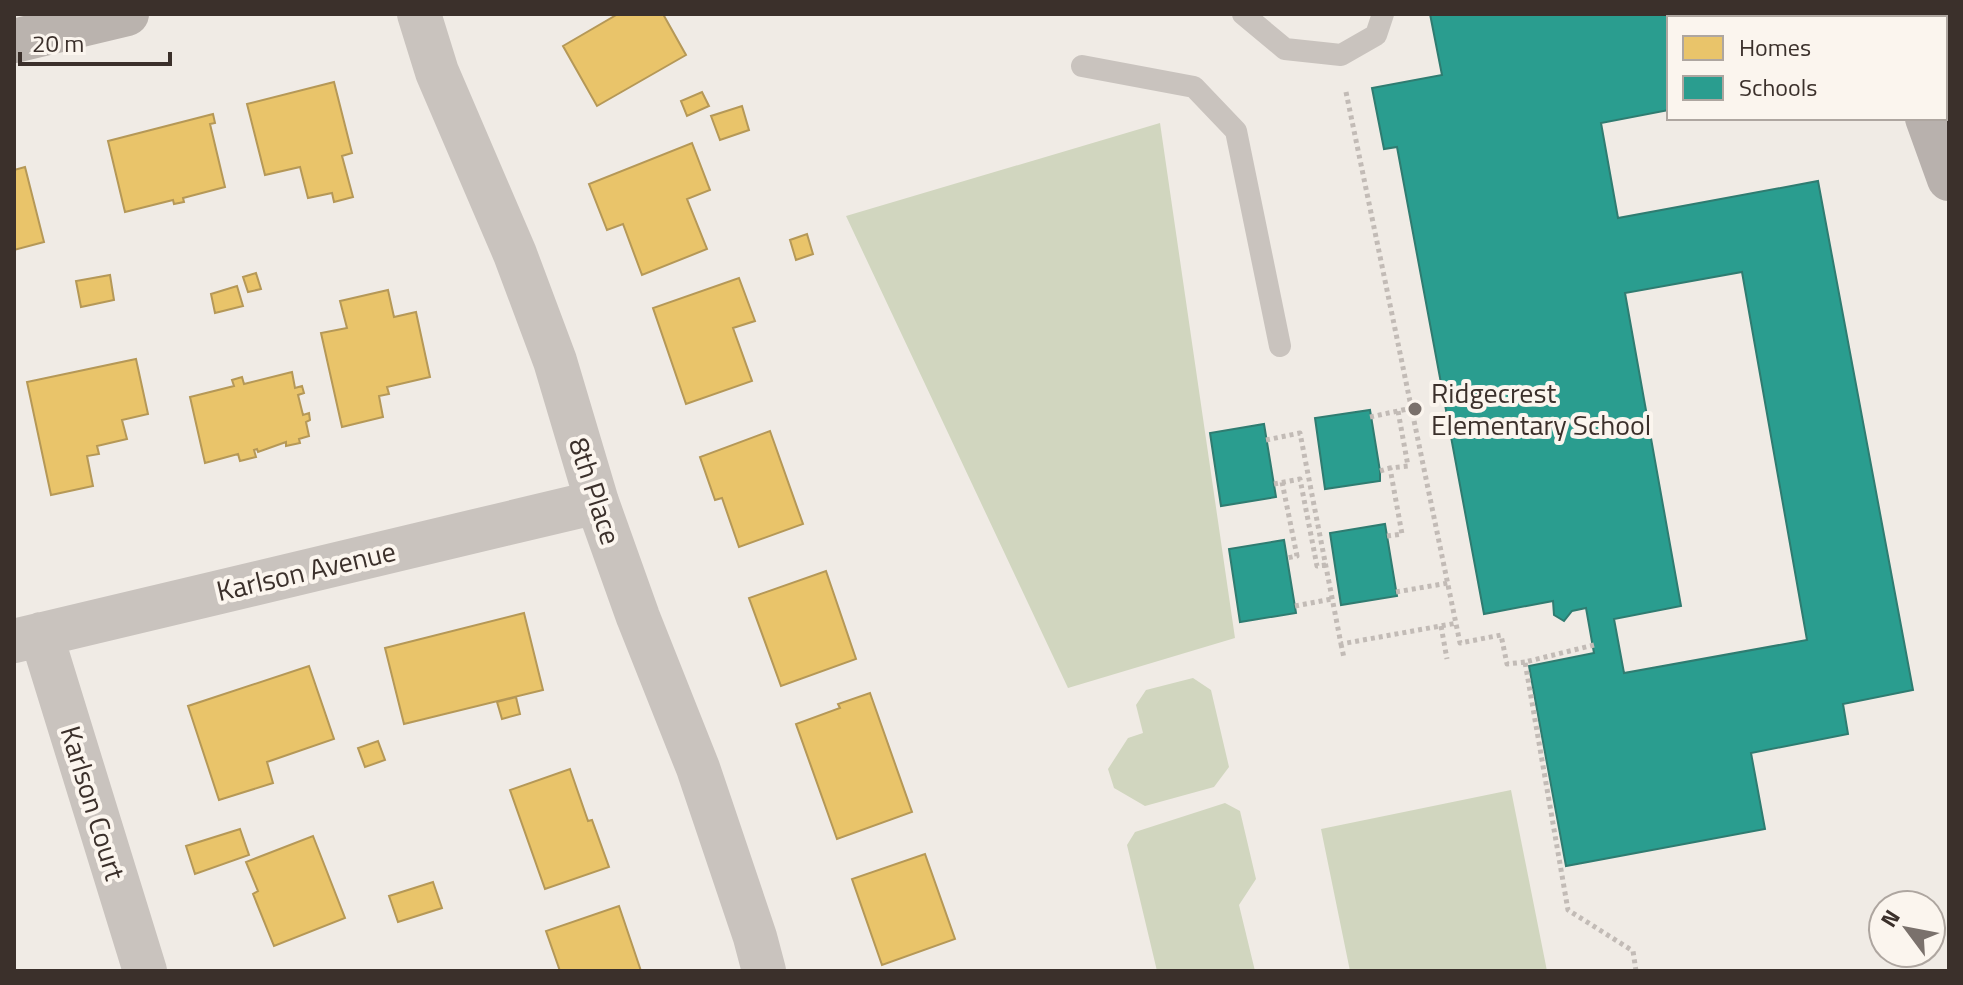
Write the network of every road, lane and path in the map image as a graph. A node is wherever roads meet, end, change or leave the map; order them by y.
1 (127, 14) edge
2 (419, 14) edge
3 (1243, 14) edge
4 (1383, 14) edge
5 (14, 41) edge
6 (1082, 66) dead end
7 (1346, 92) dead end
8 (1928, 120) edge
9 (1949, 179) edge
10 (1280, 346) dead end
11 (1412, 408) junction
12 (1398, 411) junction
13 (1370, 417) dead end
14 (1266, 440) dead end
15 (1390, 468) junction
16 (1380, 471) dead end
17 (1282, 482) junction
18 (1274, 484) dead end
19 (597, 502) junction
20 (1387, 536) dead end
21 (1287, 558) dead end
22 (1326, 565) junction
23 (1448, 583) junction
24 (1396, 592) dead end
25 (1332, 599) junction
26 (1295, 606) dead end
27 (1457, 623) junction
28 (1441, 626) junction
29 (28, 638) edge
30 (1341, 644) junction
31 (1594, 645) dead end
32 (1344, 658) dead end
33 (1447, 659) dead end
34 (1525, 662) junction
35 (145, 971) edge
36 (764, 971) edge
37 (1636, 971) edge

1 - 5 street
2 - 19 street, 8th Place
3 - 4 lane
6 - 10 lane
7 - 11 path
8 - 9 main road
11 - 12 path
11 - 23 path
12 - 13 path
12 - 15 path
14 - 22 path
15 - 16 path
15 - 20 path
17 - 18 path
17 - 21 path
17 - 22 path
19 - 29 street, Karlson Avenue
19 - 36 street, 8th Place
22 - 25 path
23 - 24 path
23 - 27 path
25 - 26 path
25 - 30 path
27 - 28 path
27 - 34 path
28 - 30 path
28 - 33 path
29 - 35 street, Karlson Court
30 - 32 path
31 - 34 path
34 - 37 path

